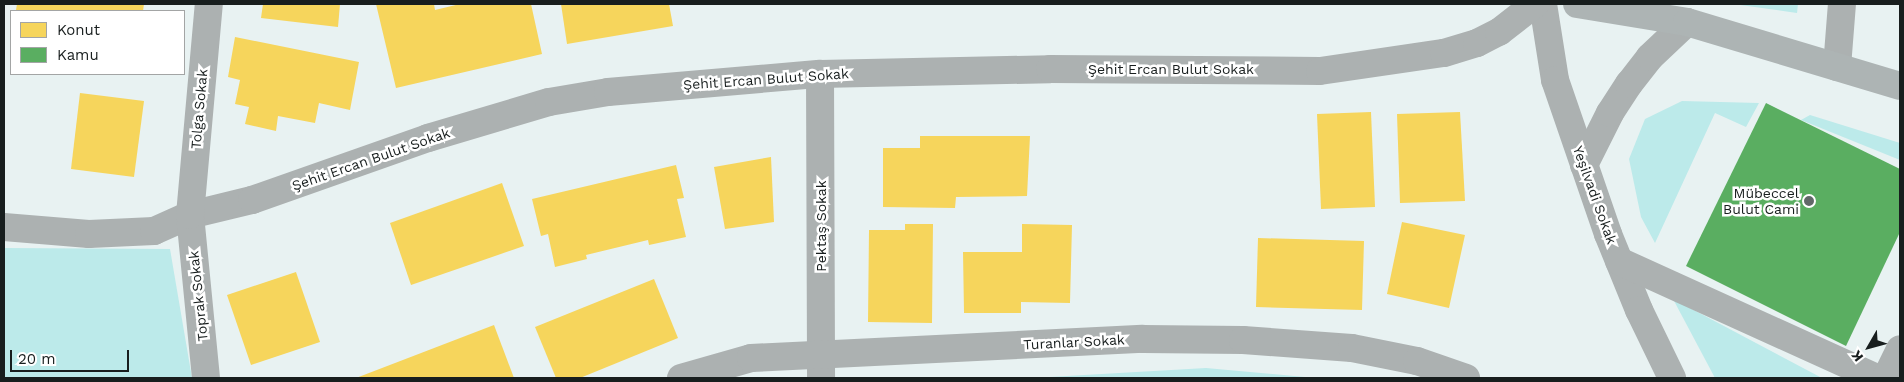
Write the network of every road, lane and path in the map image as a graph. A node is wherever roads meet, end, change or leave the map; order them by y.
1 (208, 4) edge
2 (1535, 4) edge
3 (1544, 4) edge
4 (1577, 4) edge
5 (1842, 4) edge
6 (1687, 22) junction
7 (1837, 67) junction
8 (820, 74) junction
9 (1900, 86) edge
10 (1584, 165) junction
11 (190, 215) junction
12 (4, 227) edge
13 (1619, 261) junction
14 (1900, 349) edge
15 (822, 366) edge
16 (206, 378) edge
17 (681, 378) edge
18 (1466, 378) edge
19 (1672, 378) edge
20 (1877, 378) edge
21 (1886, 378) edge

1 - 11 street, Tolga Sokak
2 - 8 street, Şehit Ercan Bulut Sokak
3 - 10 street, Yeşilvadi Sokak
4 - 6 main road
5 - 7 street
6 - 7 main road
6 - 10 street
7 - 9 main road
8 - 11 street, Şehit Ercan Bulut Sokak
8 - 15 street, Pektaş Sokak
10 - 13 street, Yeşilvadi Sokak
11 - 12 street, Şehit Ercan Bulut Sokak
11 - 16 street, Toprak Sokak
13 - 19 street, Yeşilvadi Sokak
13 - 20 street
14 - 21 street
15 - 17 street, Turanlar Sokak
15 - 18 street, Turanlar Sokak

